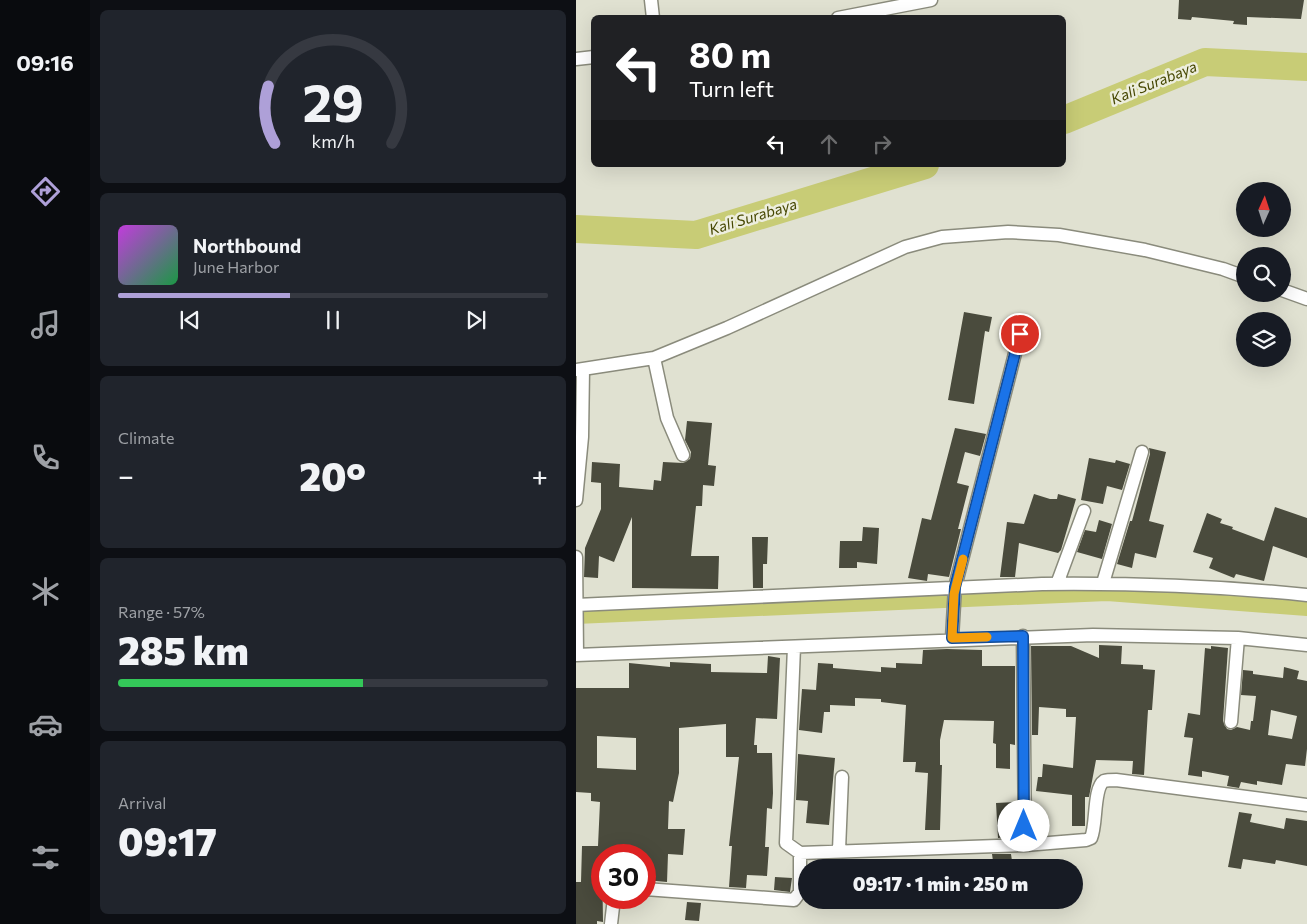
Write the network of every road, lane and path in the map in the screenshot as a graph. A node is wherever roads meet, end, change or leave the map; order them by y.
1 (651, 0) edge
2 (931, 0) edge
3 (653, 15) edge
4 (854, 15) edge
5 (591, 57) edge
6 (576, 59) edge
7 (1236, 274) edge
8 (1291, 293) edge
9 (1307, 299) edge
10 (1020, 334) dead end
11 (654, 358) junction
12 (580, 370) edge
13 (1142, 452) dead end
14 (683, 456) dead end
15 (576, 500) edge
16 (1084, 511) dead end
17 (576, 557) edge
18 (1103, 583) junction
19 (1057, 584) junction
20 (954, 590) junction
21 (1307, 594) edge
22 (577, 607) edge
23 (953, 634) junction
24 (1023, 636) junction
25 (1238, 638) junction
26 (1307, 645) edge
27 (794, 647) junction
28 (577, 651) edge
29 (1231, 722) dead end
30 (842, 777) dead end
31 (1307, 806) edge
32 (1025, 845) junction
33 (839, 850) junction
34 (800, 853) junction
35 (656, 890) edge
36 (613, 909) edge
37 (612, 924) edge

1 - 3 street
2 - 4 street
5 - 6 street
7 - 11 street
8 - 9 street
10 - 20 street
11 - 12 street
11 - 14 street
12 - 15 street
13 - 18 street
16 - 19 street
17 - 22 street
18 - 19 street
18 - 21 street
19 - 20 street
20 - 22 street
20 - 23 street
22 - 28 street
23 - 24 street
23 - 27 street
24 - 25 street
24 - 32 street
25 - 26 street
25 - 29 street
27 - 28 street
27 - 34 street
30 - 33 street
31 - 32 street
32 - 33 street
33 - 34 street
34 - 35 street
36 - 37 street

